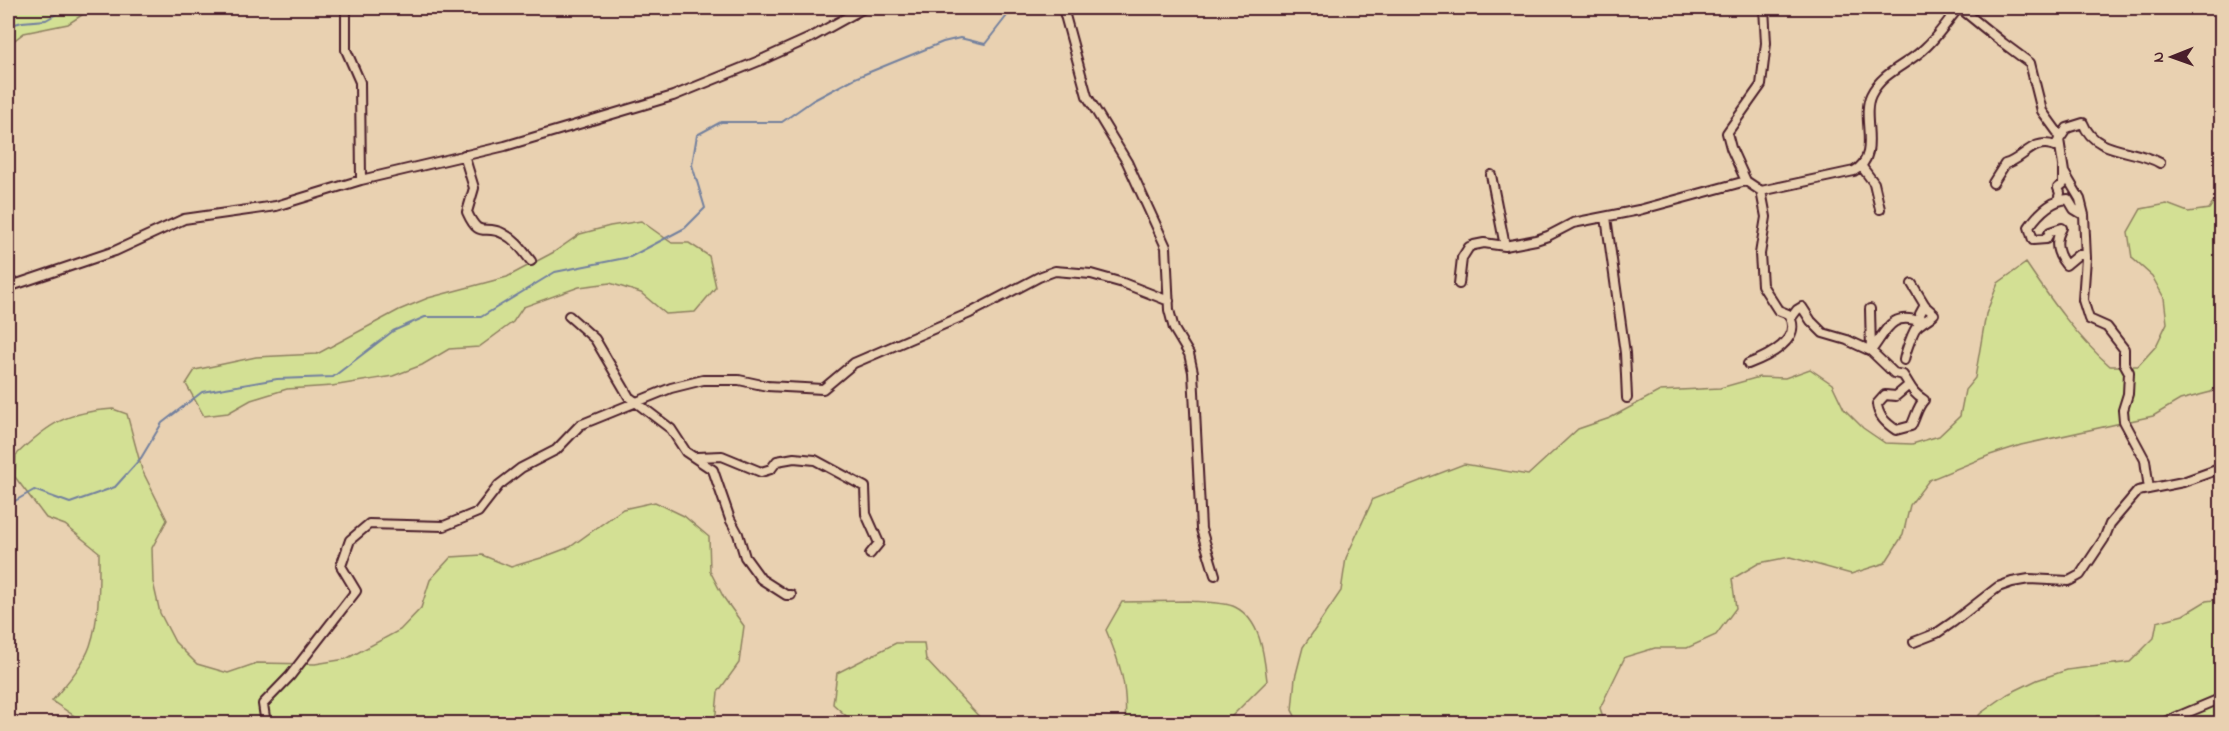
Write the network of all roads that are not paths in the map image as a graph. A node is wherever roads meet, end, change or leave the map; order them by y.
1 (346, 8) edge
2 (864, 8) edge
3 (1063, 8) edge
4 (1764, 8) edge
5 (1959, 8) edge
6 (2059, 139) junction
7 (464, 155) junction
8 (2160, 163) dead end
9 (2063, 164) junction
10 (1862, 167) junction
11 (1491, 175) dead end
12 (361, 180) junction
13 (1746, 182) junction
14 (1993, 183) dead end
15 (1761, 191) junction
16 (2058, 200) junction
17 (1880, 209) dead end
18 (2084, 216) junction
19 (1606, 217) junction
20 (1505, 246) junction
21 (2086, 255) junction
22 (531, 261) dead end
23 (1459, 284) dead end
24 (1912, 284) dead end
25 (8, 287) edge
26 (1169, 301) junction
27 (1925, 305) junction
28 (1870, 309) dead end
29 (569, 316) dead end
30 (1791, 318) junction
31 (1871, 351) junction
32 (1904, 360) dead end
33 (1748, 364) dead end
34 (1909, 385) junction
35 (1627, 398) dead end
36 (634, 402) junction
37 (693, 456) junction
38 (2222, 468) edge
39 (2149, 489) junction
40 (870, 554) dead end
41 (1215, 575) dead end
42 (791, 595) dead end
43 (1914, 642) dead end
44 (2222, 698) edge
45 (266, 723) edge
46 (2160, 723) edge

1 - 12 street
2 - 7 street
3 - 26 street
4 - 13 street
5 - 6 street
5 - 10 street
6 - 8 street
6 - 9 street
6 - 14 street
7 - 12 street
7 - 22 street
9 - 16 street
9 - 18 street
10 - 15 street
10 - 17 street
11 - 20 street
12 - 25 street
13 - 15 street
13 - 19 street
15 - 30 street
16 - 18 street
16 - 21 street
18 - 21 street
19 - 20 street
19 - 35 street
20 - 23 street
21 - 39 street
24 - 27 street
26 - 36 street
26 - 41 street
27 - 31 street
27 - 32 street
28 - 31 street
29 - 36 street
30 - 31 street
30 - 33 street
31 - 34 street
34 - 34 street
36 - 37 street
36 - 45 street
37 - 40 street
37 - 42 street
38 - 39 street
39 - 43 street
44 - 46 street

